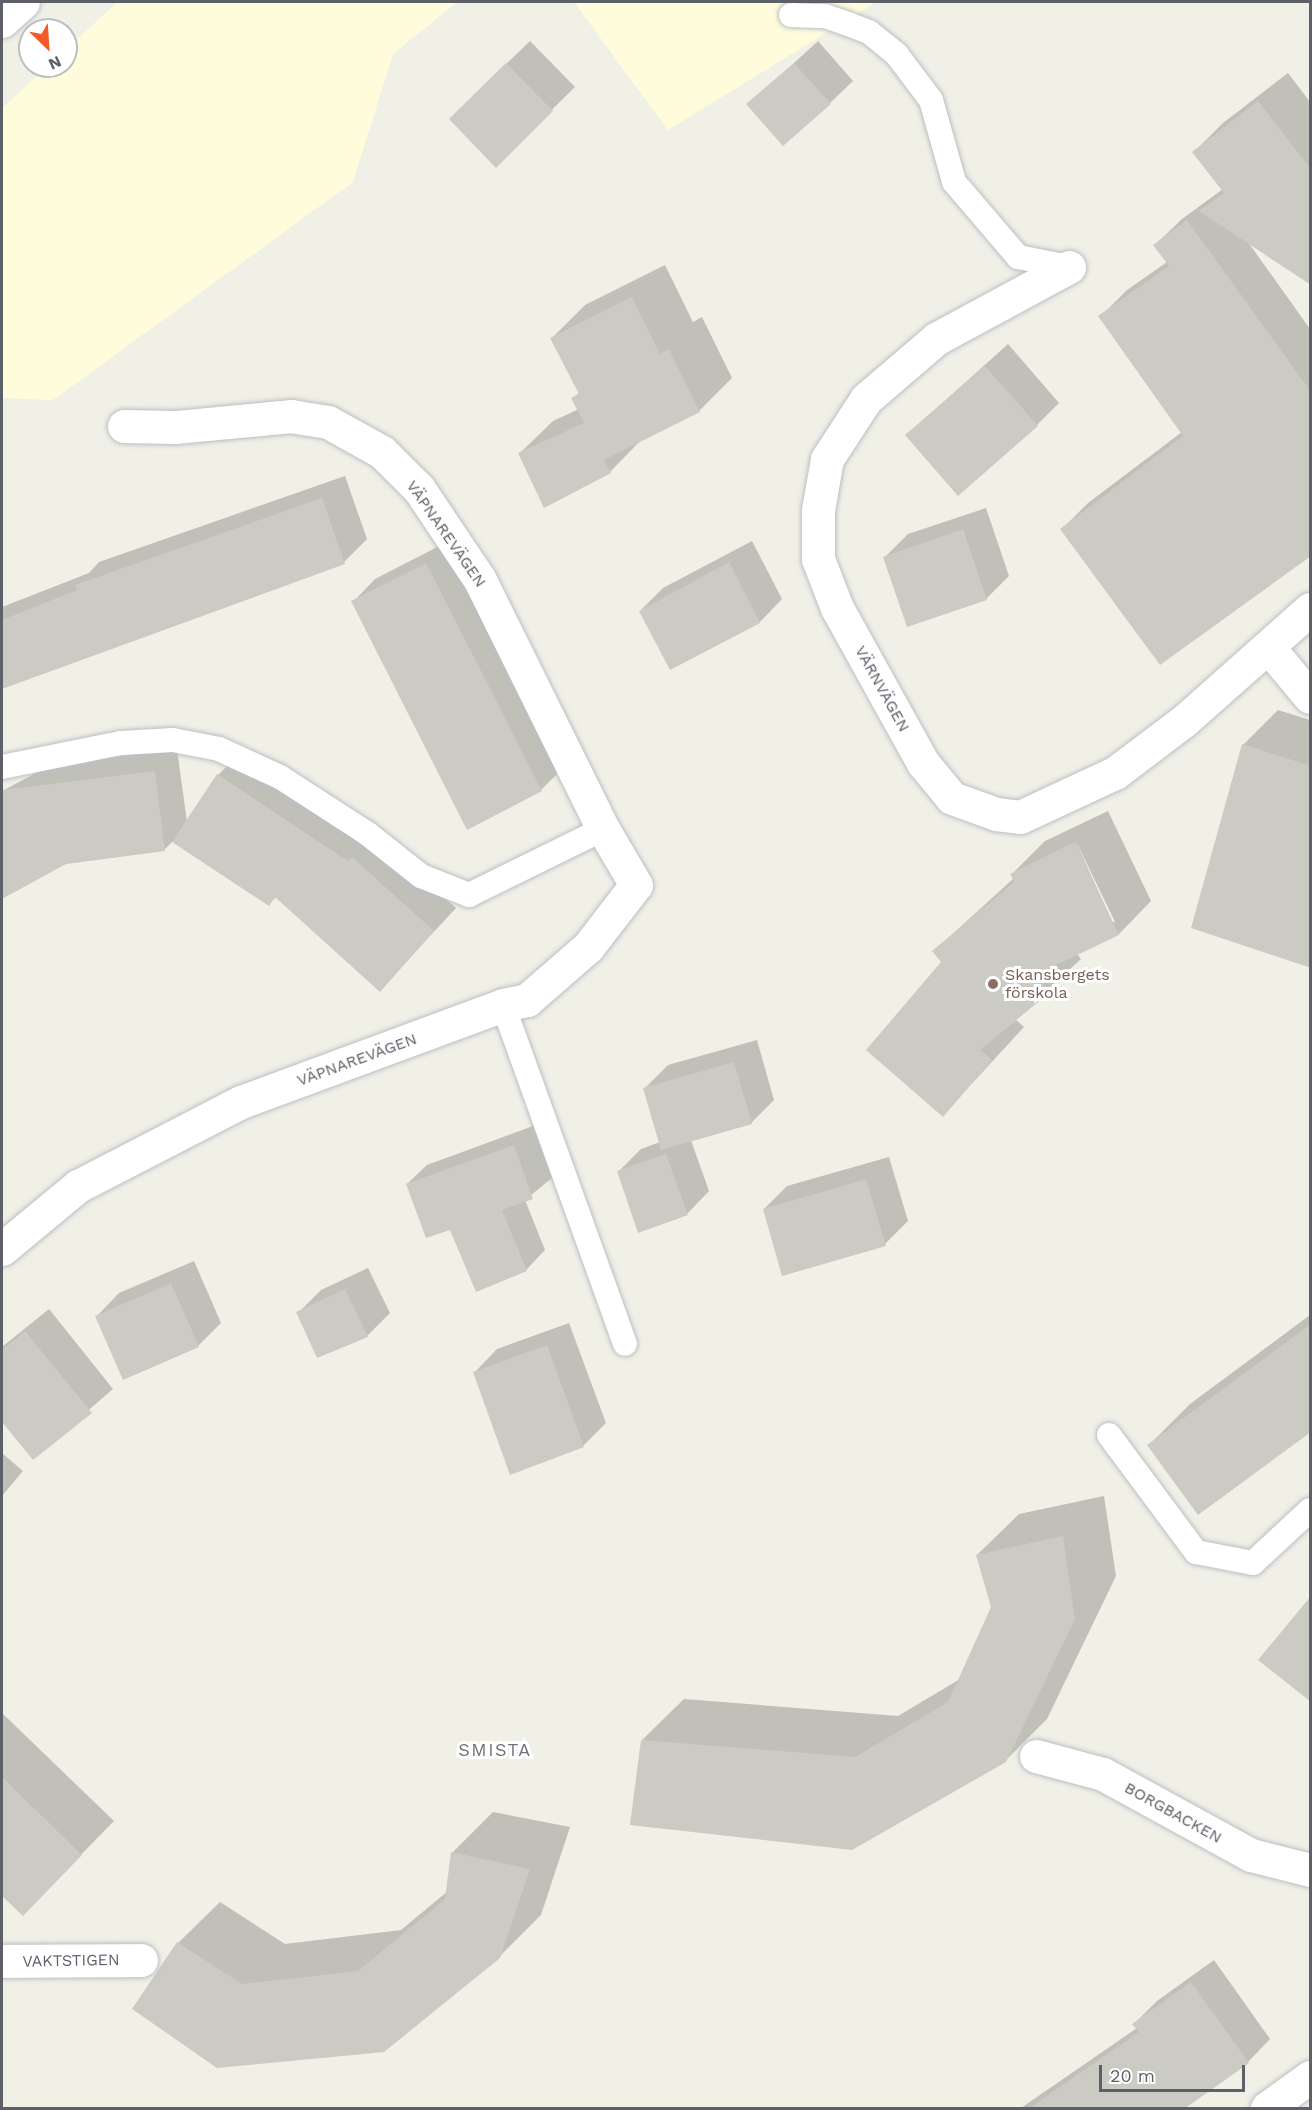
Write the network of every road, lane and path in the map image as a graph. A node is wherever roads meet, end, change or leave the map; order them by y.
1 (23, 2) edge
2 (791, 15) dead end
3 (2, 21) edge
4 (1069, 267) joint
5 (124, 426) dead end
6 (1311, 609) edge
7 (1268, 647) junction
8 (1311, 697) edge
9 (2, 767) edge
10 (603, 829) junction
11 (503, 1005) junction
12 (2, 1249) edge
13 (625, 1344) dead end
14 (1109, 1435) dead end
15 (1311, 1510) edge
16 (1036, 1756) dead end
17 (1311, 1870) edge
18 (141, 1960) dead end
19 (2, 1962) edge
20 (1311, 2077) edge
21 (1267, 2109) edge

1 - 3 street
2 - 4 lane
4 - 7 street, VÄRNVÄGEN
5 - 10 street, VÄPNAREVÄGEN
6 - 7 street, VÄRNVÄGEN
7 - 8 street
9 - 10 lane
10 - 11 street, VÄPNAREVÄGEN
11 - 12 street, VÄPNAREVÄGEN
11 - 13 lane
14 - 15 lane
16 - 17 street, BORGBACKEN
18 - 19 street, VAKTSTIGEN
20 - 21 street

